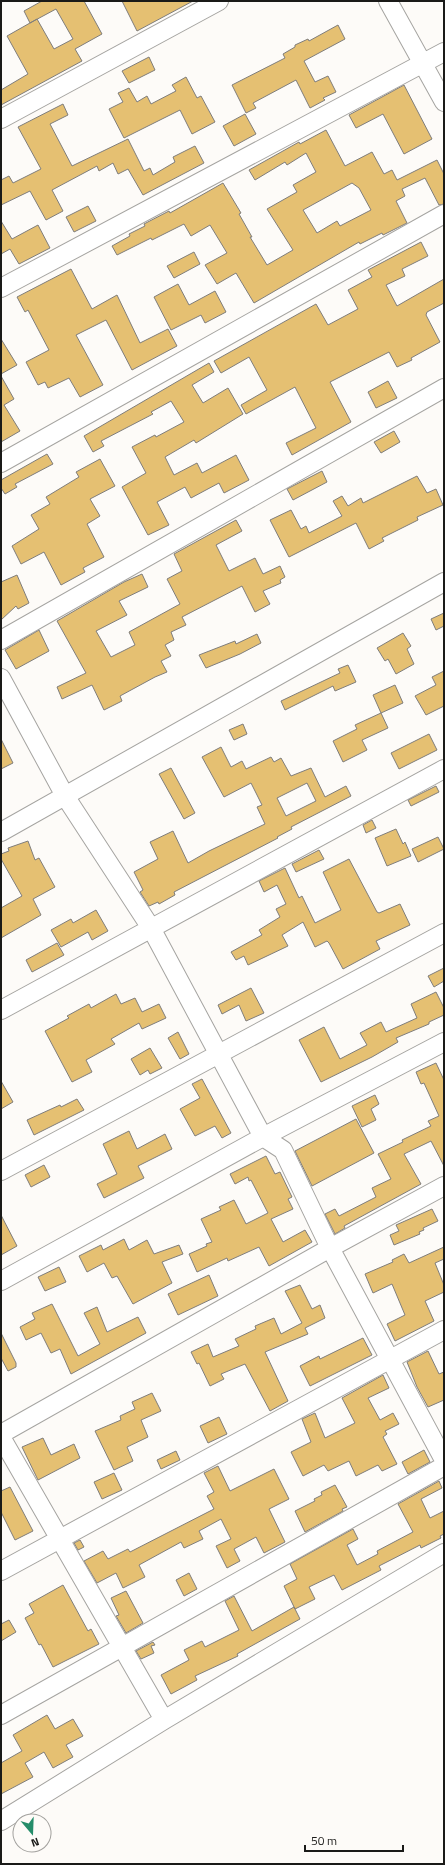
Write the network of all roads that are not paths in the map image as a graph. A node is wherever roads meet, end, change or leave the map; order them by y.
1 (219, 1) edge
2 (388, 1) edge
3 (444, 52) edge
4 (423, 64) junction
5 (444, 102) edge
6 (1, 119) edge
7 (444, 214) edge
8 (1, 288) edge
9 (444, 388) edge
10 (1, 463) edge
11 (444, 582) edge
12 (1, 640) edge
13 (1, 678) edge
14 (444, 769) edge
15 (65, 796) junction
16 (1, 832) edge
17 (151, 928) junction
18 (444, 933) edge
19 (1, 1010) edge
20 (444, 1042) edge
21 (219, 1054) junction
22 (263, 1137) junction
23 (1, 1171) edge
24 (444, 1186) edge
25 (330, 1248) junction
26 (1, 1280) edge
27 (444, 1330) edge
28 (390, 1359) junction
29 (1, 1434) edge
30 (1, 1437) edge
31 (444, 1460) edge
32 (444, 1466) edge
33 (59, 1539) junction
34 (444, 1553) edge
35 (1, 1571) edge
36 (122, 1647) junction
37 (1, 1715) edge
38 (164, 1720) junction
39 (1, 1821) edge

1 - 6 street
2 - 4 street
3 - 4 street
4 - 5 street
4 - 8 street
7 - 10 street
9 - 12 street
11 - 15 street
13 - 15 street
14 - 17 street
15 - 16 street
15 - 17 street
17 - 19 street
17 - 21 street
18 - 21 street
20 - 22 street
21 - 22 street
21 - 23 street
22 - 25 street
22 - 26 street
24 - 25 street
25 - 28 street
25 - 29 street
27 - 28 street
28 - 31 street
28 - 33 street
30 - 33 street
32 - 36 street
33 - 35 street
33 - 36 street
34 - 38 street
36 - 37 street
36 - 38 street
38 - 39 street

